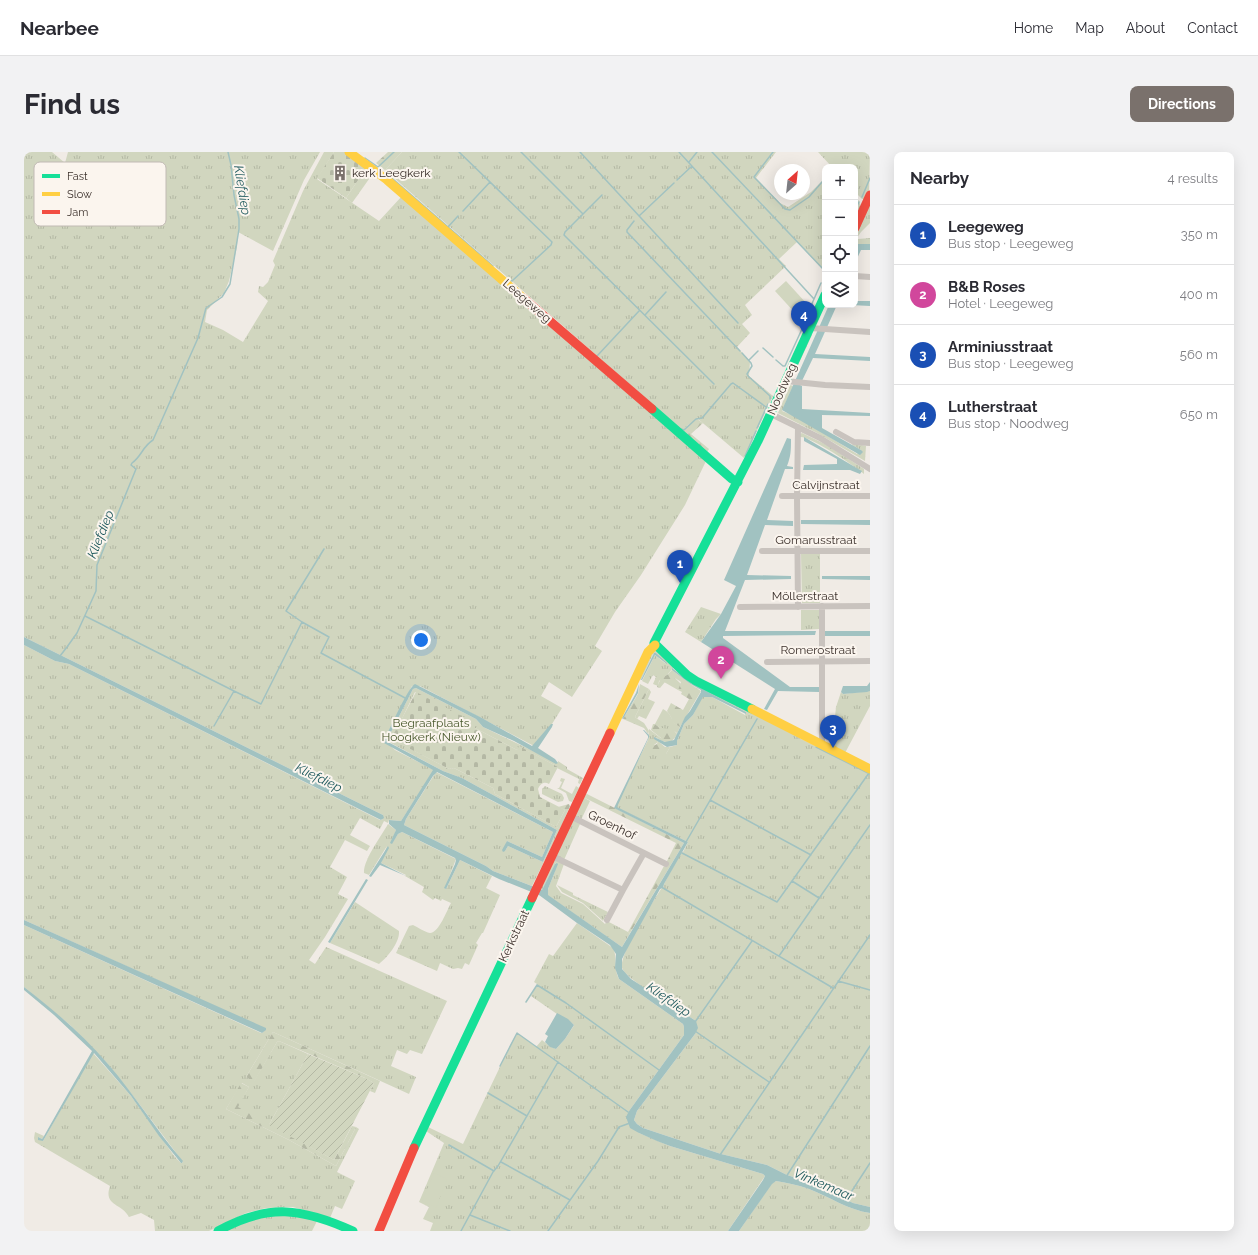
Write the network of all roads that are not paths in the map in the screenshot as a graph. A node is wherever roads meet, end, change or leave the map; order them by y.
1 (349, 152) edge
2 (870, 195) edge
3 (858, 221) edge
4 (858, 276) edge
5 (870, 277) edge
6 (822, 303) edge
7 (812, 328) junction
8 (870, 332) edge
9 (788, 382) junction
10 (870, 387) edge
11 (771, 414) junction
12 (798, 426) junction
13 (836, 432) dead end
14 (870, 443) edge
15 (870, 469) edge
16 (738, 482) junction
17 (782, 496) dead end
18 (870, 496) edge
19 (797, 497) junction
20 (762, 551) dead end
21 (798, 551) junction
22 (870, 551) edge
23 (822, 606) junction
24 (870, 606) edge
25 (740, 607) dead end
26 (798, 607) junction
27 (655, 645) junction
28 (822, 661) junction
29 (870, 661) edge
30 (767, 662) dead end
31 (822, 746) junction
32 (870, 768) edge
33 (570, 816) junction
34 (644, 853) junction
35 (552, 856) junction
36 (666, 864) dead end
37 (623, 890) junction
38 (607, 920) dead end
39 (218, 1231) edge
40 (353, 1231) edge
41 (381, 1231) edge

1 - 16 street, Leegeweg
2 - 3 street
4 - 5 street
6 - 7 street, Noodweg
7 - 8 street
7 - 9 street, Noodweg
9 - 10 street
9 - 11 street, Noodweg
11 - 12 street
11 - 16 street, Noodweg
12 - 15 street
12 - 19 street
13 - 14 street
16 - 27 street
17 - 19 street, Calvijnstraat
18 - 19 street, Calvijnstraat
19 - 21 street
20 - 21 street, Gomarusstraat
21 - 22 street, Gomarusstraat
21 - 26 street
23 - 24 street, Möllerstraat
23 - 26 street, Möllerstraat
23 - 28 street
25 - 26 street, Möllerstraat
27 - 31 street
27 - 33 street, Kerkstraat
28 - 29 street, Romerostraat
28 - 30 street, Romerostraat
28 - 31 street
31 - 32 street
33 - 34 street, Groenhof
33 - 35 street, Kerkstraat
34 - 36 street, Groenhof
34 - 37 street, Groenhof
35 - 37 street
35 - 41 street, Kerkstraat
37 - 38 street, Groenhof
39 - 40 street

